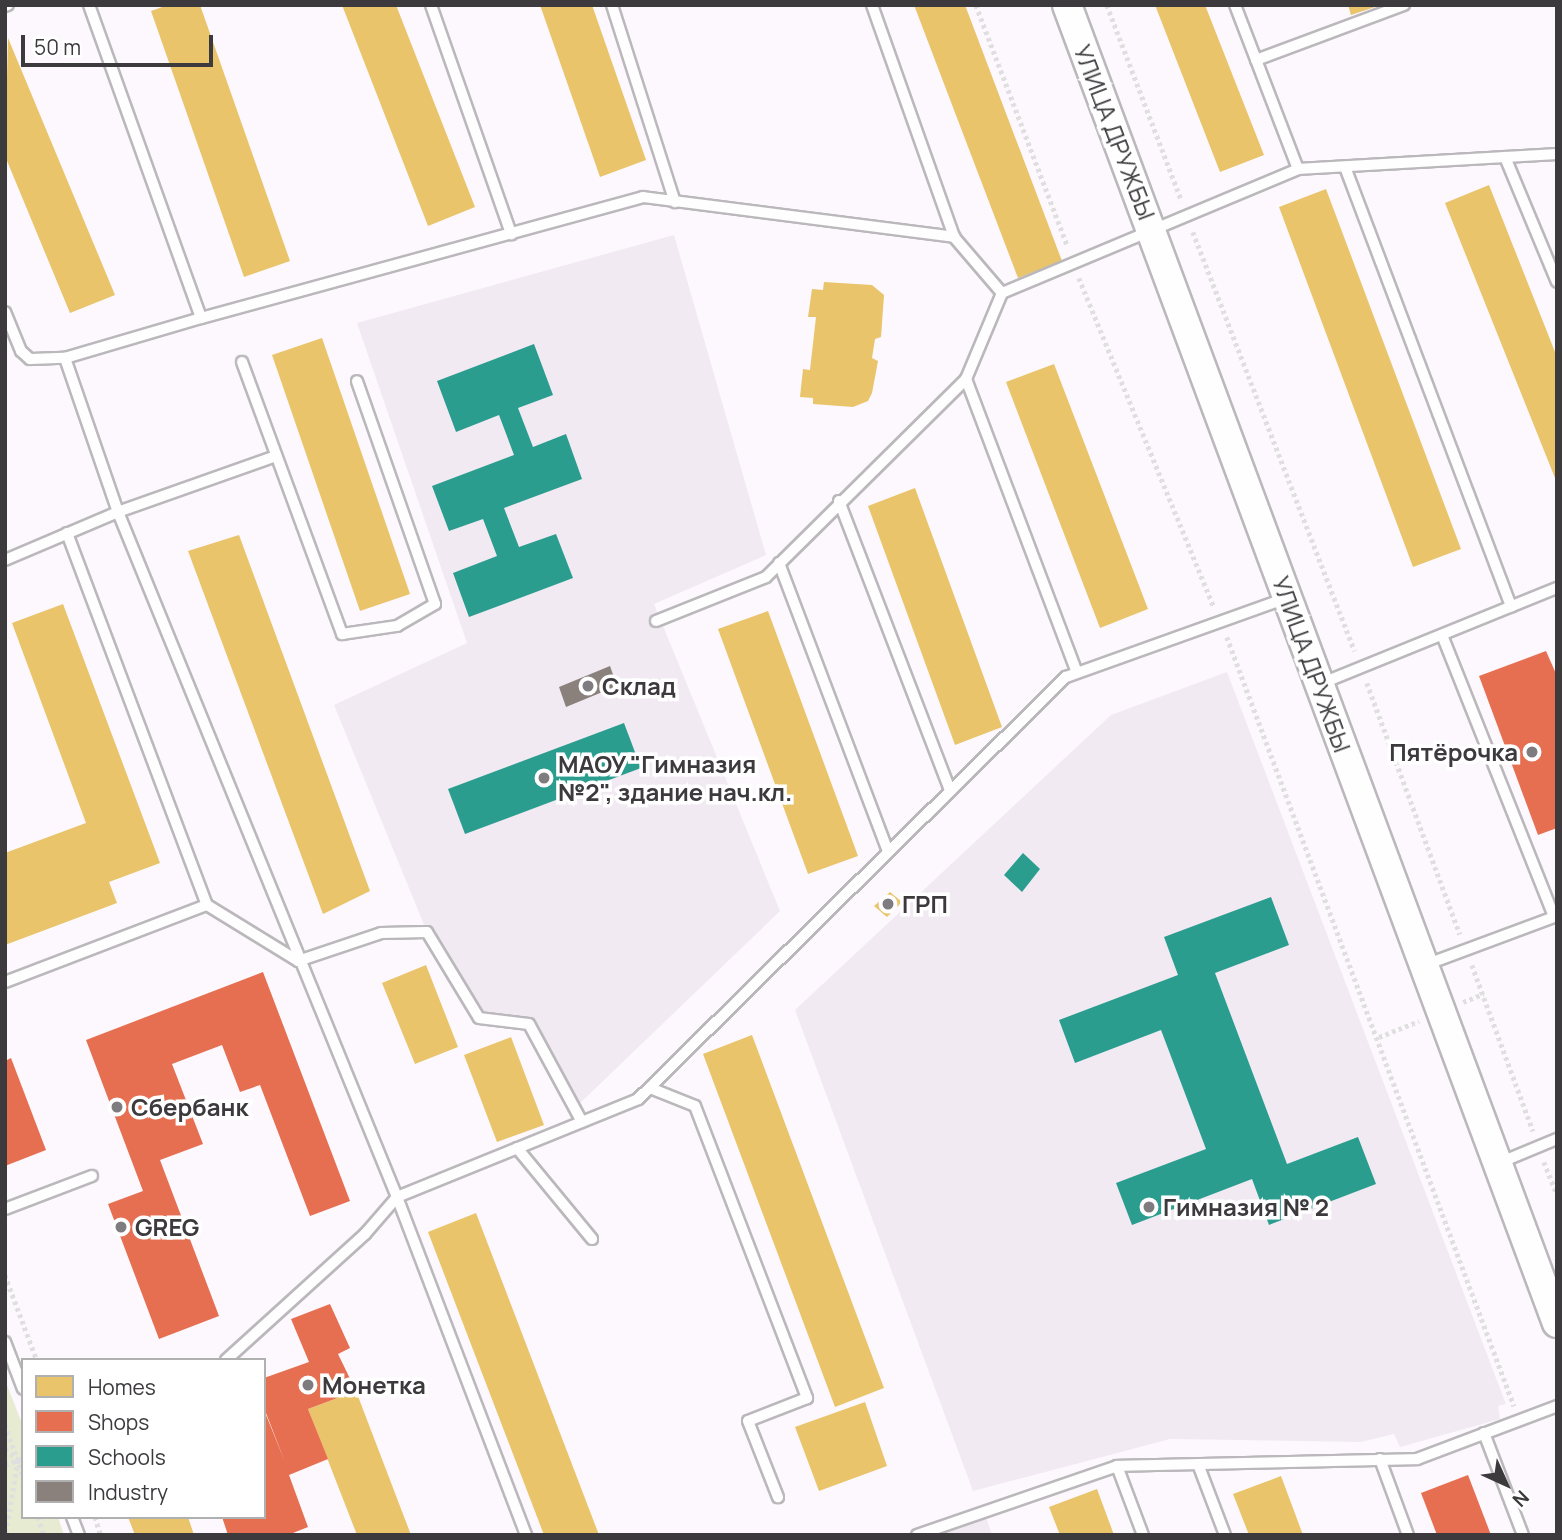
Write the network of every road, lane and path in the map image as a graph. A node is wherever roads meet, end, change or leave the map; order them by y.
1 (89, 5) edge
2 (431, 5) edge
3 (612, 5) edge
4 (872, 5) edge
5 (976, 5) edge
6 (1068, 5) edge
7 (1107, 5) edge
8 (1235, 5) edge
9 (1404, 5) edge
10 (1256, 60) junction
11 (1557, 154) edge
12 (1506, 157) junction
13 (1345, 167) junction
14 (1298, 169) junction
15 (675, 202) junction
16 (1188, 218) junction
17 (511, 234) junction
18 (1154, 234) junction
19 (954, 237) junction
20 (1075, 265) junction
21 (1557, 282) edge
22 (1002, 293) junction
23 (5, 312) edge
24 (201, 318) junction
25 (65, 358) junction
26 (242, 362) dead end
27 (966, 379) junction
28 (357, 381) dead end
29 (276, 456) junction
30 (839, 501) junction
31 (118, 512) junction
32 (66, 533) junction
33 (5, 560) edge
34 (779, 563) junction
35 (1557, 588) edge
36 (1287, 598) junction
37 (1511, 607) junction
38 (656, 621) dead end
39 (1220, 622) junction
40 (1442, 635) junction
41 (1361, 667) junction
42 (1077, 672) junction
43 (1319, 684) junction
44 (950, 790) junction
45 (888, 852) junction
46 (206, 905) junction
47 (1555, 916) edge
48 (1466, 950) junction
49 (298, 961) junction
50 (1424, 965) junction
51 (5, 982) edge
52 (1427, 1018) dead end
53 (1379, 1037) junction
54 (650, 1088) junction
55 (582, 1122) junction
56 (1557, 1139) edge
57 (1538, 1147) junction
58 (517, 1149) junction
59 (1496, 1164) junction
60 (92, 1176) dead end
61 (1557, 1195) edge
62 (397, 1197) junction
63 (5, 1209) edge
64 (592, 1239) dead end
65 (5, 1275) edge
66 (1557, 1322) edge
67 (5, 1342) edge
68 (36, 1358) edge
69 (228, 1358) edge
70 (21, 1384) edge
71 (1557, 1406) edge
72 (1519, 1420) junction
73 (5, 1425) edge
74 (1484, 1433) junction
75 (5, 1449) edge
76 (20, 1459) edge
77 (1380, 1460) junction
78 (1198, 1464) junction
79 (5, 1465) edge
80 (1117, 1466) junction
81 (778, 1497) dead end
82 (6, 1535) edge
83 (526, 1535) edge
84 (917, 1535) edge
85 (1143, 1535) edge
86 (1225, 1535) edge
87 (1408, 1535) edge
88 (1523, 1535) edge

1 - 24 lane
2 - 17 lane
3 - 15 lane
4 - 19 lane
5 - 20 path
6 - 18 main road, УЛИЦА ДРУЖБЫ
7 - 16 path
8 - 10 lane
9 - 10 lane
10 - 14 lane
11 - 12 lane
12 - 13 lane
12 - 21 lane
13 - 14 lane
13 - 37 lane
14 - 16 lane
15 - 17 lane
15 - 19 lane
16 - 18 lane
16 - 41 path
17 - 24 lane
18 - 20 lane
18 - 36 main road, УЛИЦА ДРУЖБЫ
19 - 22 lane
20 - 22 lane
20 - 39 path
22 - 27 lane
23 - 25 lane
24 - 25 lane
25 - 31 lane
26 - 29 lane
27 - 30 lane
27 - 42 lane
28 - 29 lane
29 - 31 lane
30 - 34 lane
30 - 44 lane
31 - 32 lane
31 - 49 lane
32 - 33 lane
32 - 46 lane
34 - 38 lane
34 - 45 lane
35 - 37 lane
36 - 39 lane
36 - 43 main road, УЛИЦА ДРУЖБЫ
37 - 40 lane
39 - 42 lane
39 - 53 path
40 - 41 lane
40 - 47 lane
41 - 43 lane
41 - 48 path
42 - 44 lane
43 - 50 main road, УЛИЦА ДРУЖБЫ
44 - 45 lane
45 - 54 lane
46 - 49 lane
46 - 51 lane
47 - 48 lane
48 - 50 lane
48 - 57 path
49 - 55 lane
49 - 62 lane
50 - 59 main road, УЛИЦА ДРУЖБЫ
52 - 53 path
53 - 72 path
54 - 55 lane
54 - 81 lane
55 - 58 lane
56 - 57 lane
57 - 59 lane
57 - 61 path
58 - 62 lane
58 - 64 lane
59 - 66 main road, УЛИЦА ДРУЖБЫ
60 - 63 lane
62 - 69 lane
62 - 83 lane
65 - 68 path
67 - 70 lane
71 - 72 lane
72 - 74 lane
73 - 76 path
74 - 77 lane
74 - 88 lane
75 - 76 path
76 - 79 path
76 - 82 path
77 - 78 lane
77 - 87 lane
78 - 80 lane
78 - 86 lane
80 - 84 lane
80 - 85 lane

